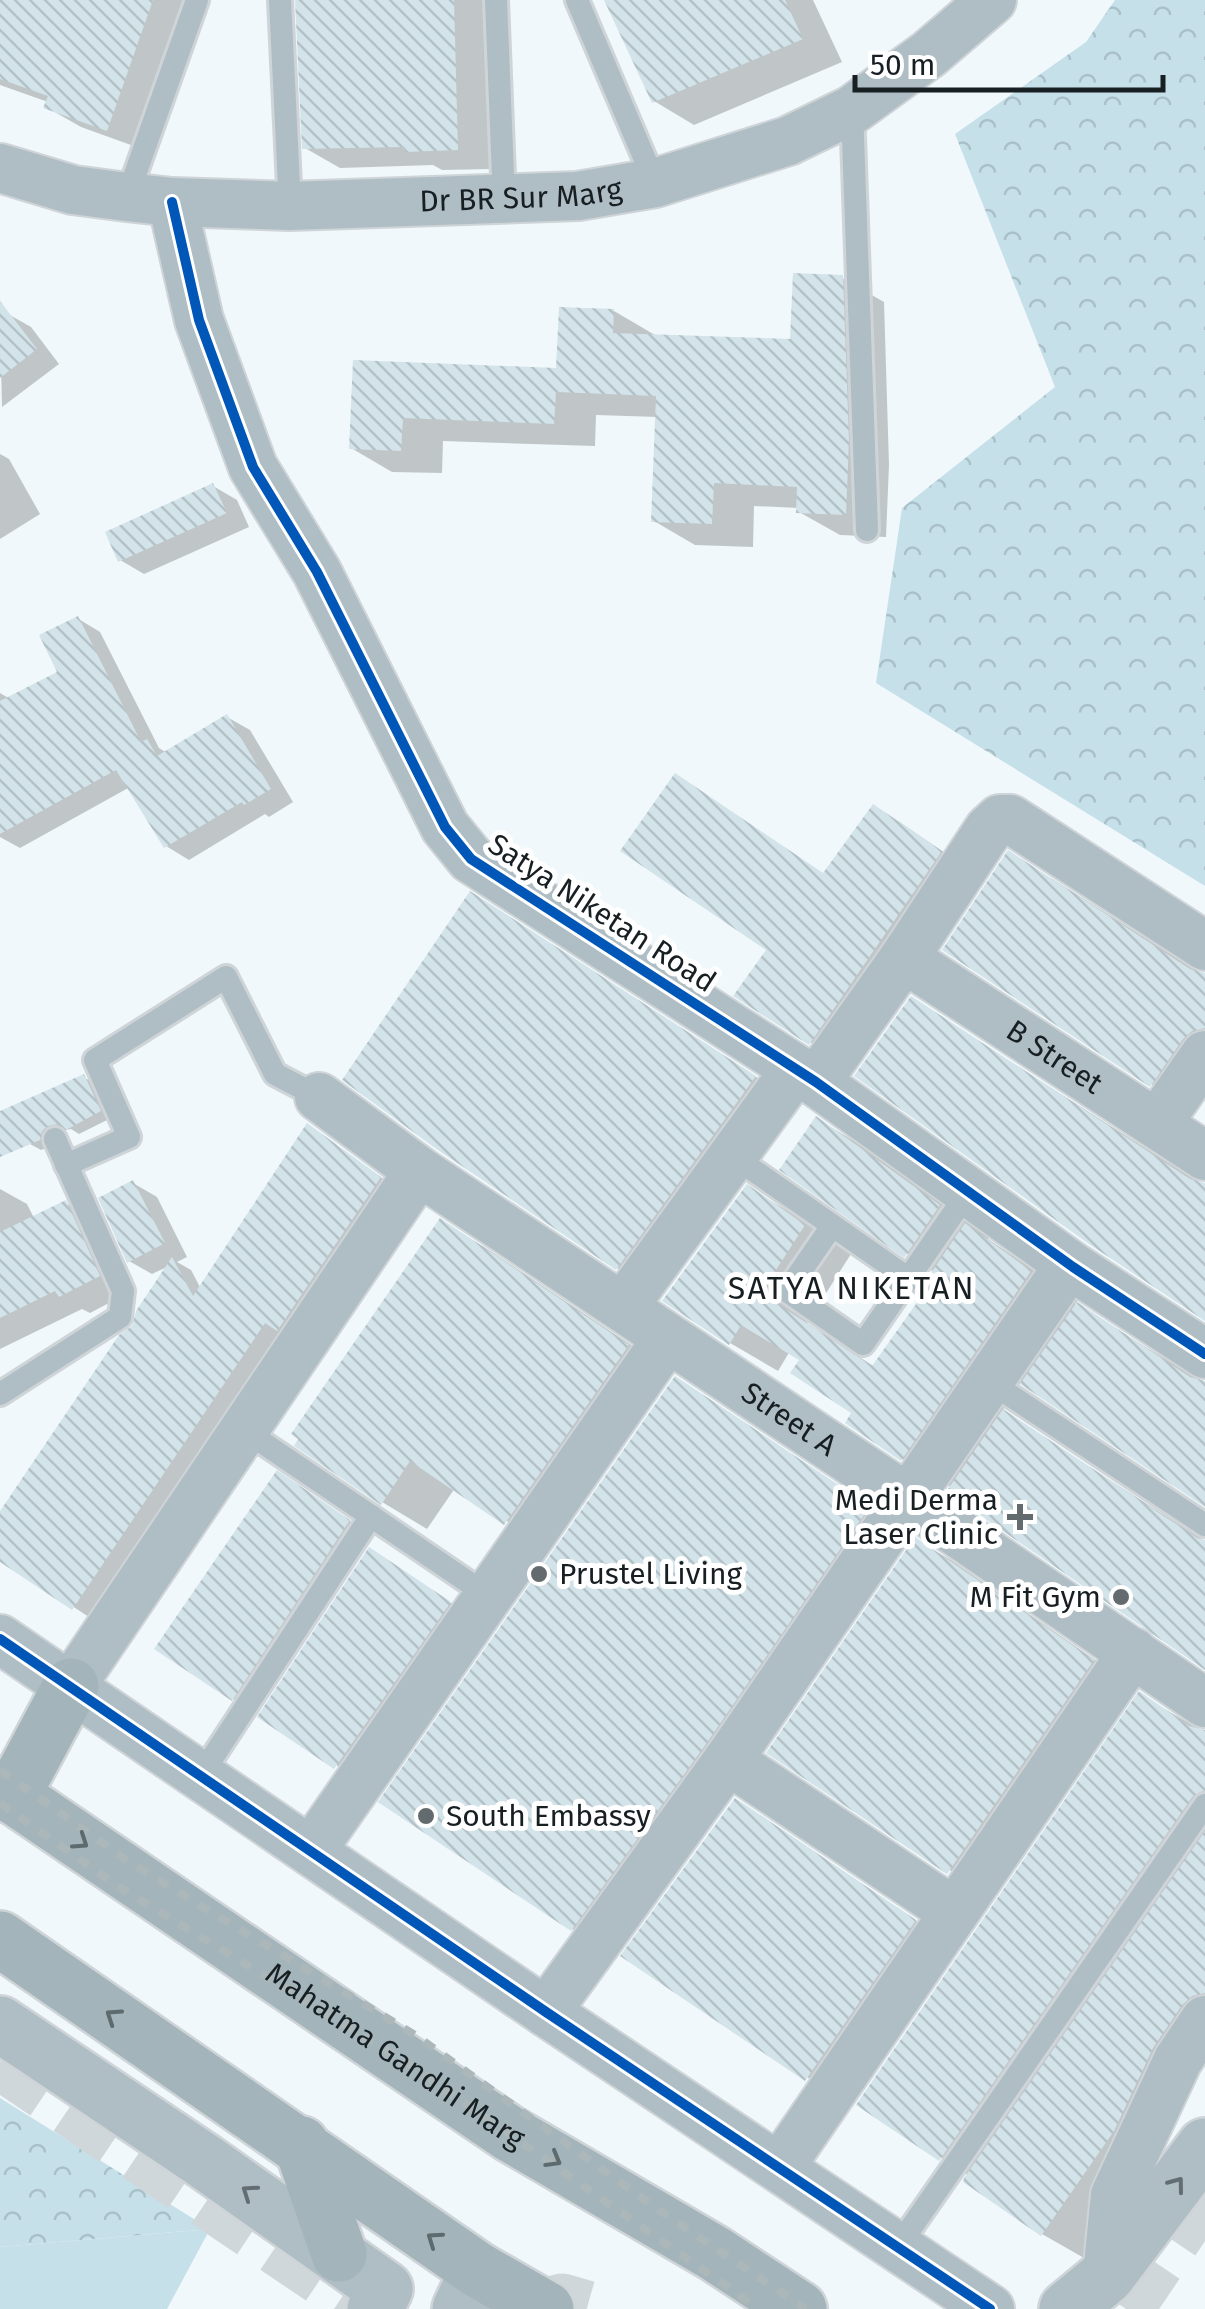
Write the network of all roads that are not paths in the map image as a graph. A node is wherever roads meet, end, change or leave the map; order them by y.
1 (197, 0) edge
2 (280, 0) edge
3 (496, 0) edge
4 (577, 0) edge
5 (990, 1) edge
6 (852, 110) junction
7 (0, 168) edge
8 (655, 183) junction
9 (150, 200) junction
10 (504, 200) junction
11 (290, 206) junction
12 (867, 530) dead end
13 (1205, 946) edge
14 (904, 958) junction
15 (1205, 1055) edge
16 (806, 1076) junction
17 (320, 1097) joint
18 (1157, 1124) junction
19 (55, 1140) dead end
20 (733, 1156) junction
21 (1205, 1156) edge
22 (66, 1165) junction
23 (420, 1172) junction
24 (968, 1192) junction
25 (832, 1226) junction
26 (1070, 1265) junction
27 (909, 1279) junction
28 (623, 1307) junction
29 (667, 1339) junction
30 (1205, 1354) edge
31 (990, 1382) junction
32 (0, 1394) edge
33 (244, 1430) junction
34 (910, 1500) junction
35 (371, 1516) junction
36 (1205, 1524) edge
37 (490, 1597) junction
38 (0, 1639) edge
39 (1132, 1652) junction
40 (72, 1686) junction
41 (1205, 1703) edge
42 (728, 1760) junction
43 (201, 1776) junction
44 (6, 1792) edge
45 (1205, 1805) edge
46 (311, 1851) junction
47 (954, 1912) junction
48 (0, 1939) edge
49 (546, 2012) junction
50 (1205, 2020) edge
51 (0, 2024) edge
52 (1192, 2072) edge
53 (300, 2144) junction
54 (1205, 2146) edge
55 (780, 2167) junction
56 (897, 2248) junction
57 (339, 2254) junction
58 (469, 2289) edge
59 (1087, 2292) edge
60 (380, 2299) edge
61 (546, 2309) edge
62 (799, 2309) edge
63 (990, 2309) edge

1 - 9 lane
2 - 11 lane
3 - 10 lane
4 - 8 lane
5 - 6 street, Dr BR Sur Marg
6 - 8 street, Dr BR Sur Marg
6 - 12 lane
7 - 9 street, Dr BR Sur Marg
8 - 10 street, Dr BR Sur Marg
9 - 11 street, Dr BR Sur Marg
9 - 16 street, Satya Niketan Road
10 - 11 street, Dr BR Sur Marg
13 - 14 street
14 - 16 street
14 - 18 street, B Street
15 - 18 street
16 - 20 street
16 - 24 street, Satya Niketan Road
17 - 22 lane
17 - 23 street, Street A
18 - 21 street, B Street
19 - 22 lane
20 - 25 lane
20 - 28 street
22 - 32 lane
23 - 28 street, Street A
23 - 33 street
24 - 26 street, Satya Niketan Road
24 - 27 lane
25 - 27 lane
25 - 27 lane
26 - 30 street, Satya Niketan Road
26 - 31 street
28 - 29 street, Street A
29 - 34 street, Street A
29 - 37 street
31 - 34 street
31 - 36 lane
33 - 35 lane
33 - 40 street
34 - 39 street, Street A
34 - 42 street
35 - 37 lane
35 - 43 lane
37 - 46 street
38 - 40 street
39 - 41 street, Street A
39 - 47 street
40 - 43 street
40 - 44 main road
42 - 47 street
42 - 49 street
43 - 46 street
44 -> 62 main road, Mahatma Gandhi Marg
45 - 56 lane
46 - 49 street
47 - 55 street
53 -> 48 main road
49 - 55 street
50 - 52 street
57 -> 51 street
52 - 59 street
53 - 57 main road
58 -> 53 main road
59 -> 54 street
55 - 56 street
56 - 63 street
57 - 60 street
58 - 61 main road

